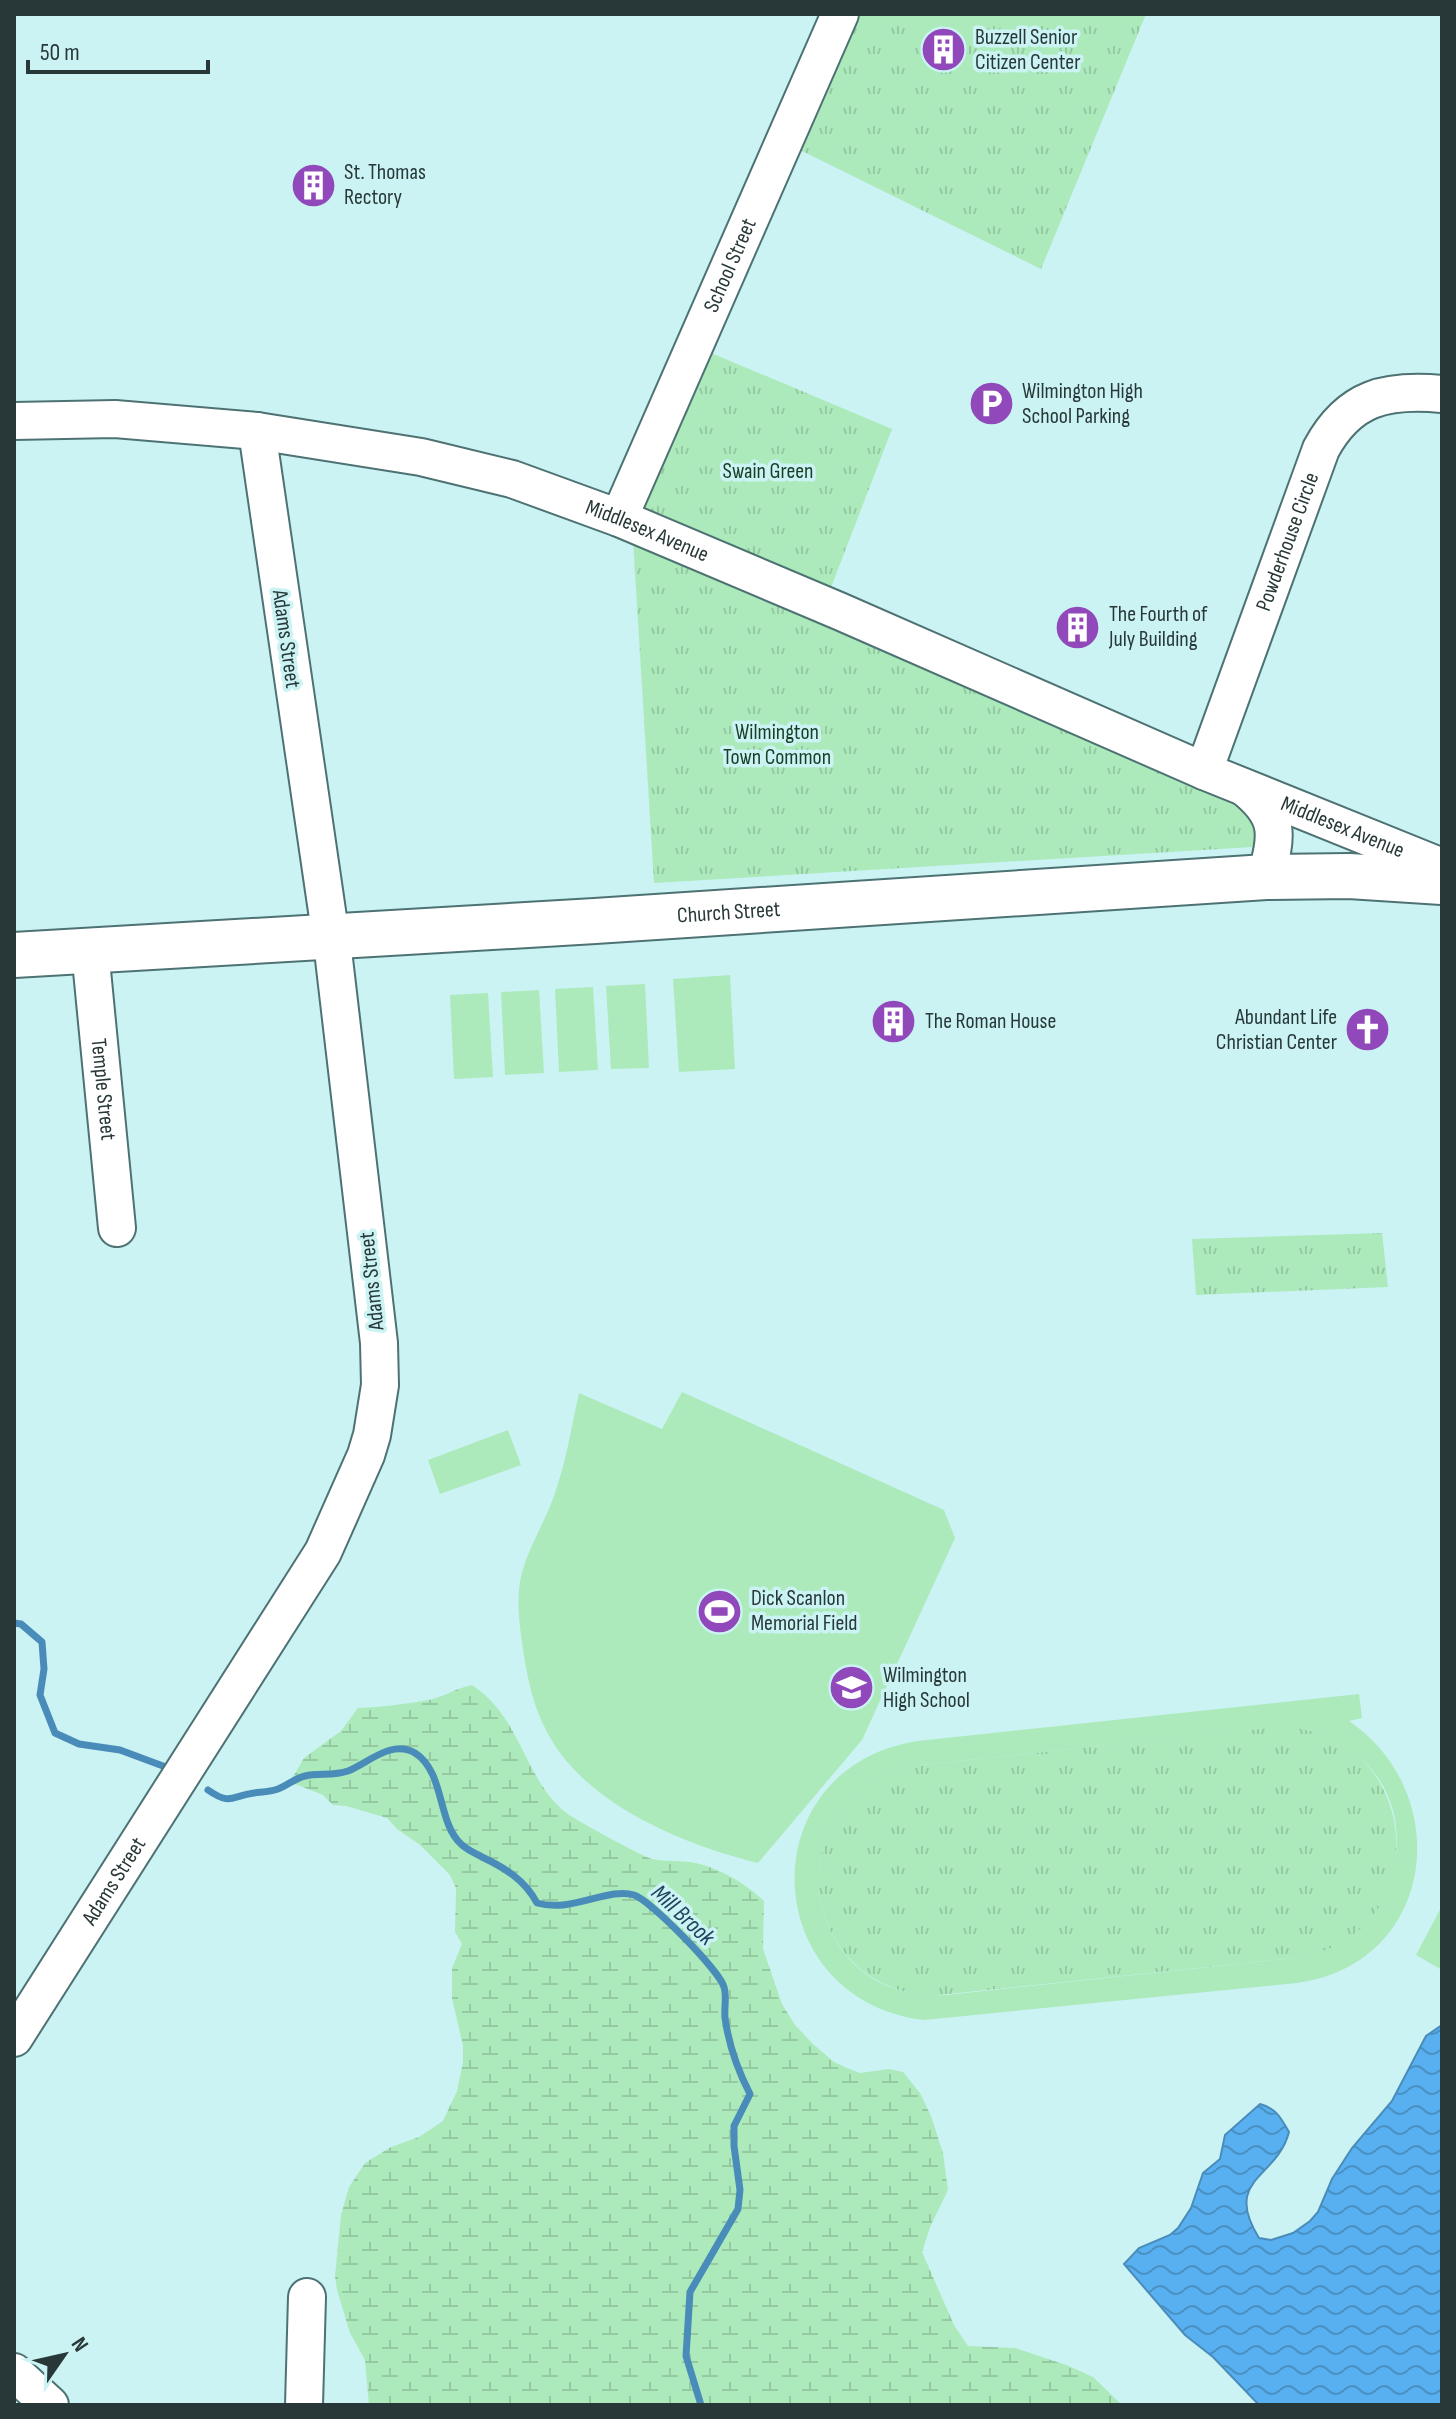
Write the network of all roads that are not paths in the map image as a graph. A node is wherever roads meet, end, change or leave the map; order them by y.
1 (840, 14) edge
2 (1442, 394) edge
3 (14, 421) edge
4 (257, 431) junction
5 (619, 518) junction
6 (1204, 771) junction
7 (1243, 787) junction
8 (1442, 867) edge
9 (1266, 877) junction
10 (1442, 882) edge
11 (329, 935) junction
12 (90, 950) junction
13 (14, 955) edge
14 (117, 1228) dead end
15 (14, 2038) edge
16 (307, 2297) dead end
17 (14, 2372) edge
18 (50, 2405) edge
19 (304, 2405) edge

1 - 5 street, School Street
2 - 6 street, Powderhouse Circle
3 - 4 street, Middlesex Avenue
4 - 5 street, Middlesex Avenue
4 - 11 street, Adams Street
5 - 6 street, Middlesex Avenue
6 - 7 street, Middlesex Avenue
7 - 8 street, Middlesex Avenue
7 - 9 street, Middlesex Avenue
9 - 10 main road, Church Street
9 - 11 main road, Church Street
11 - 12 main road, Church Street
11 - 15 street, Adams Street
12 - 13 main road, Church Street
12 - 14 street, Temple Street
16 - 19 street
17 - 18 street

